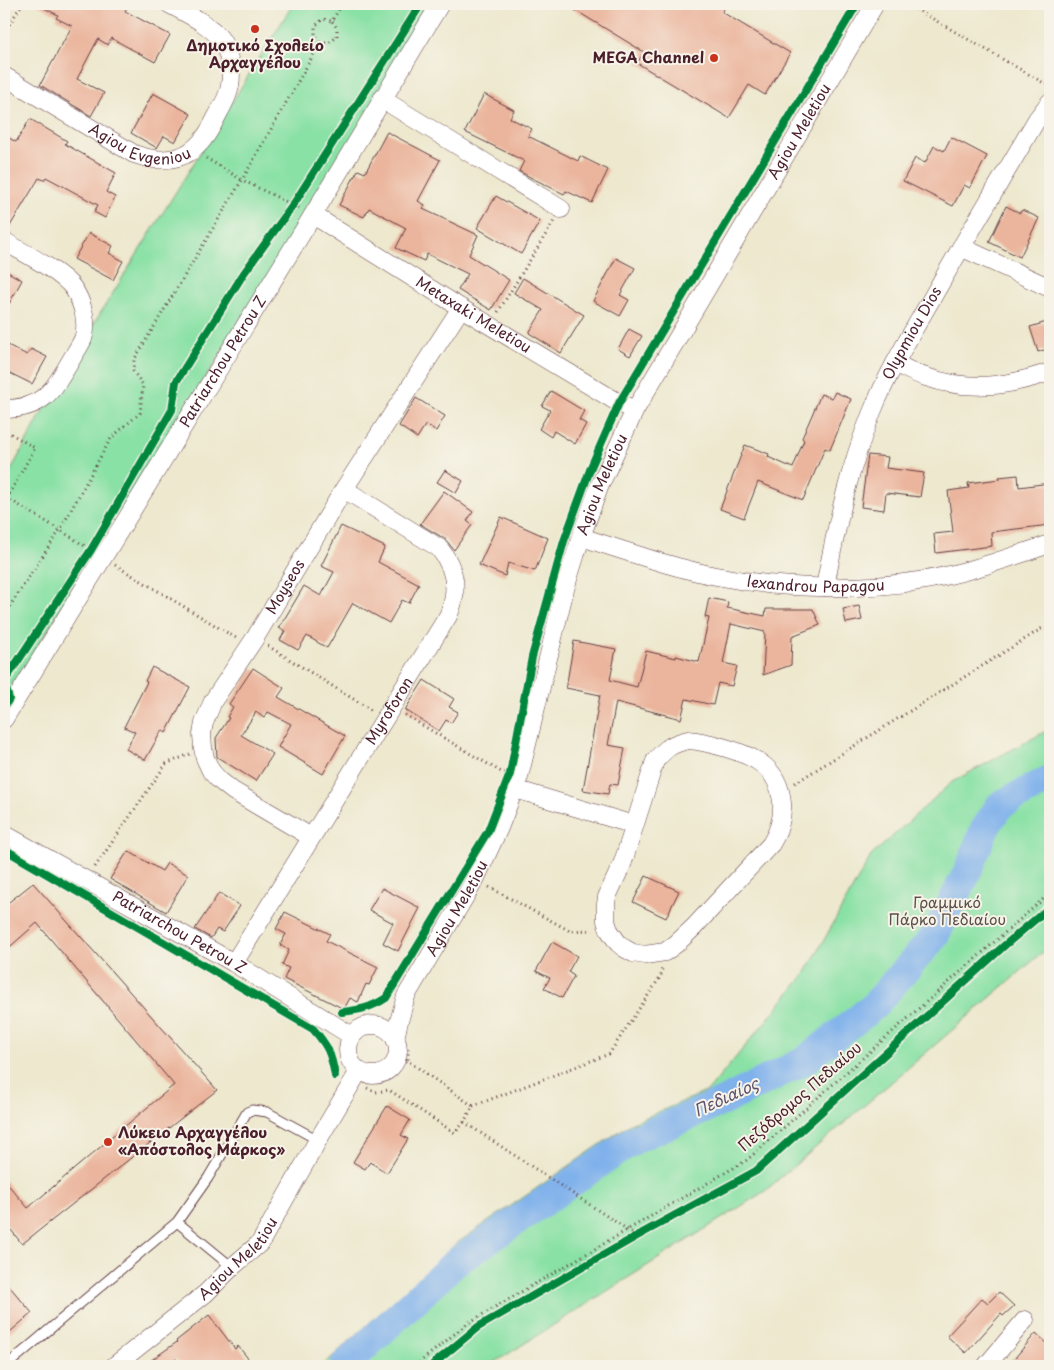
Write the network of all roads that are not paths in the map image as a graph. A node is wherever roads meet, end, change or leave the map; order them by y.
1 (169, 4) edge
2 (440, 4) edge
3 (875, 4) edge
4 (4, 76) edge
5 (1049, 92) edge
6 (382, 99) junction
7 (561, 209) road end
8 (313, 215) junction
9 (4, 242) edge
10 (961, 247) junction
11 (1050, 288) edge
12 (460, 308) junction
13 (894, 363) junction
14 (1050, 372) edge
15 (4, 409) edge
16 (635, 410) junction
17 (344, 489) junction
18 (582, 537) junction
19 (1050, 544) edge
20 (825, 587) junction
21 (4, 719) edge
22 (511, 782) junction
23 (634, 825) junction
24 (4, 834) edge
25 (312, 837) junction
26 (234, 963) junction
27 (406, 996) junction
28 (371, 1025) junction
29 (396, 1032) junction
30 (352, 1036) junction
31 (356, 1076) junction
32 (318, 1140) junction
33 (177, 1222) junction
34 (232, 1267) junction
35 (1025, 1320) dead end
36 (6, 1366) edge
37 (114, 1366) edge
38 (986, 1366) edge

1 - 4 street, Agiou Evgeniou
2 - 6 street, Patriarchou Petrou Z
3 - 16 street, Agiou Meletiou
5 - 10 street, Olypmiou Dios
6 - 7 street
6 - 8 street, Patriarchou Petrou Z
8 - 12 street, Metaxaki Meletiou
8 - 21 street, Patriarchou Petrou Z
9 - 15 street
10 - 11 street
10 - 13 street, Olypmiou Dios
12 - 16 street, Metaxaki Meletiou
12 - 17 street, Moyseos
13 - 14 street
13 - 20 street, Olypmiou Dios
16 - 18 street, Agiou Meletiou
17 - 25 street, Myroforon
17 - 25 street, Moyseos
18 - 20 street, lexandrou Papagou
18 - 22 street, Agiou Meletiou
19 - 20 street, lexandrou Papagou
22 - 23 street
22 - 27 street, Agiou Meletiou
23 - 23 street
24 - 26 street, Patriarchou Petrou Z
25 - 26 street, Myroforon
26 - 30 street, Patriarchou Petrou Z
27 - 28 street, Agiou Meletiou
27 - 29 street, Agiou Meletiou
28 - 29 street
28 - 30 street
29 - 31 street
30 - 31 street
31 - 32 street, Agiou Meletiou
32 - 33 lane
32 - 34 street, Agiou Meletiou
33 - 34 lane
33 - 36 lane
34 - 37 street, Agiou Meletiou
35 - 38 street

